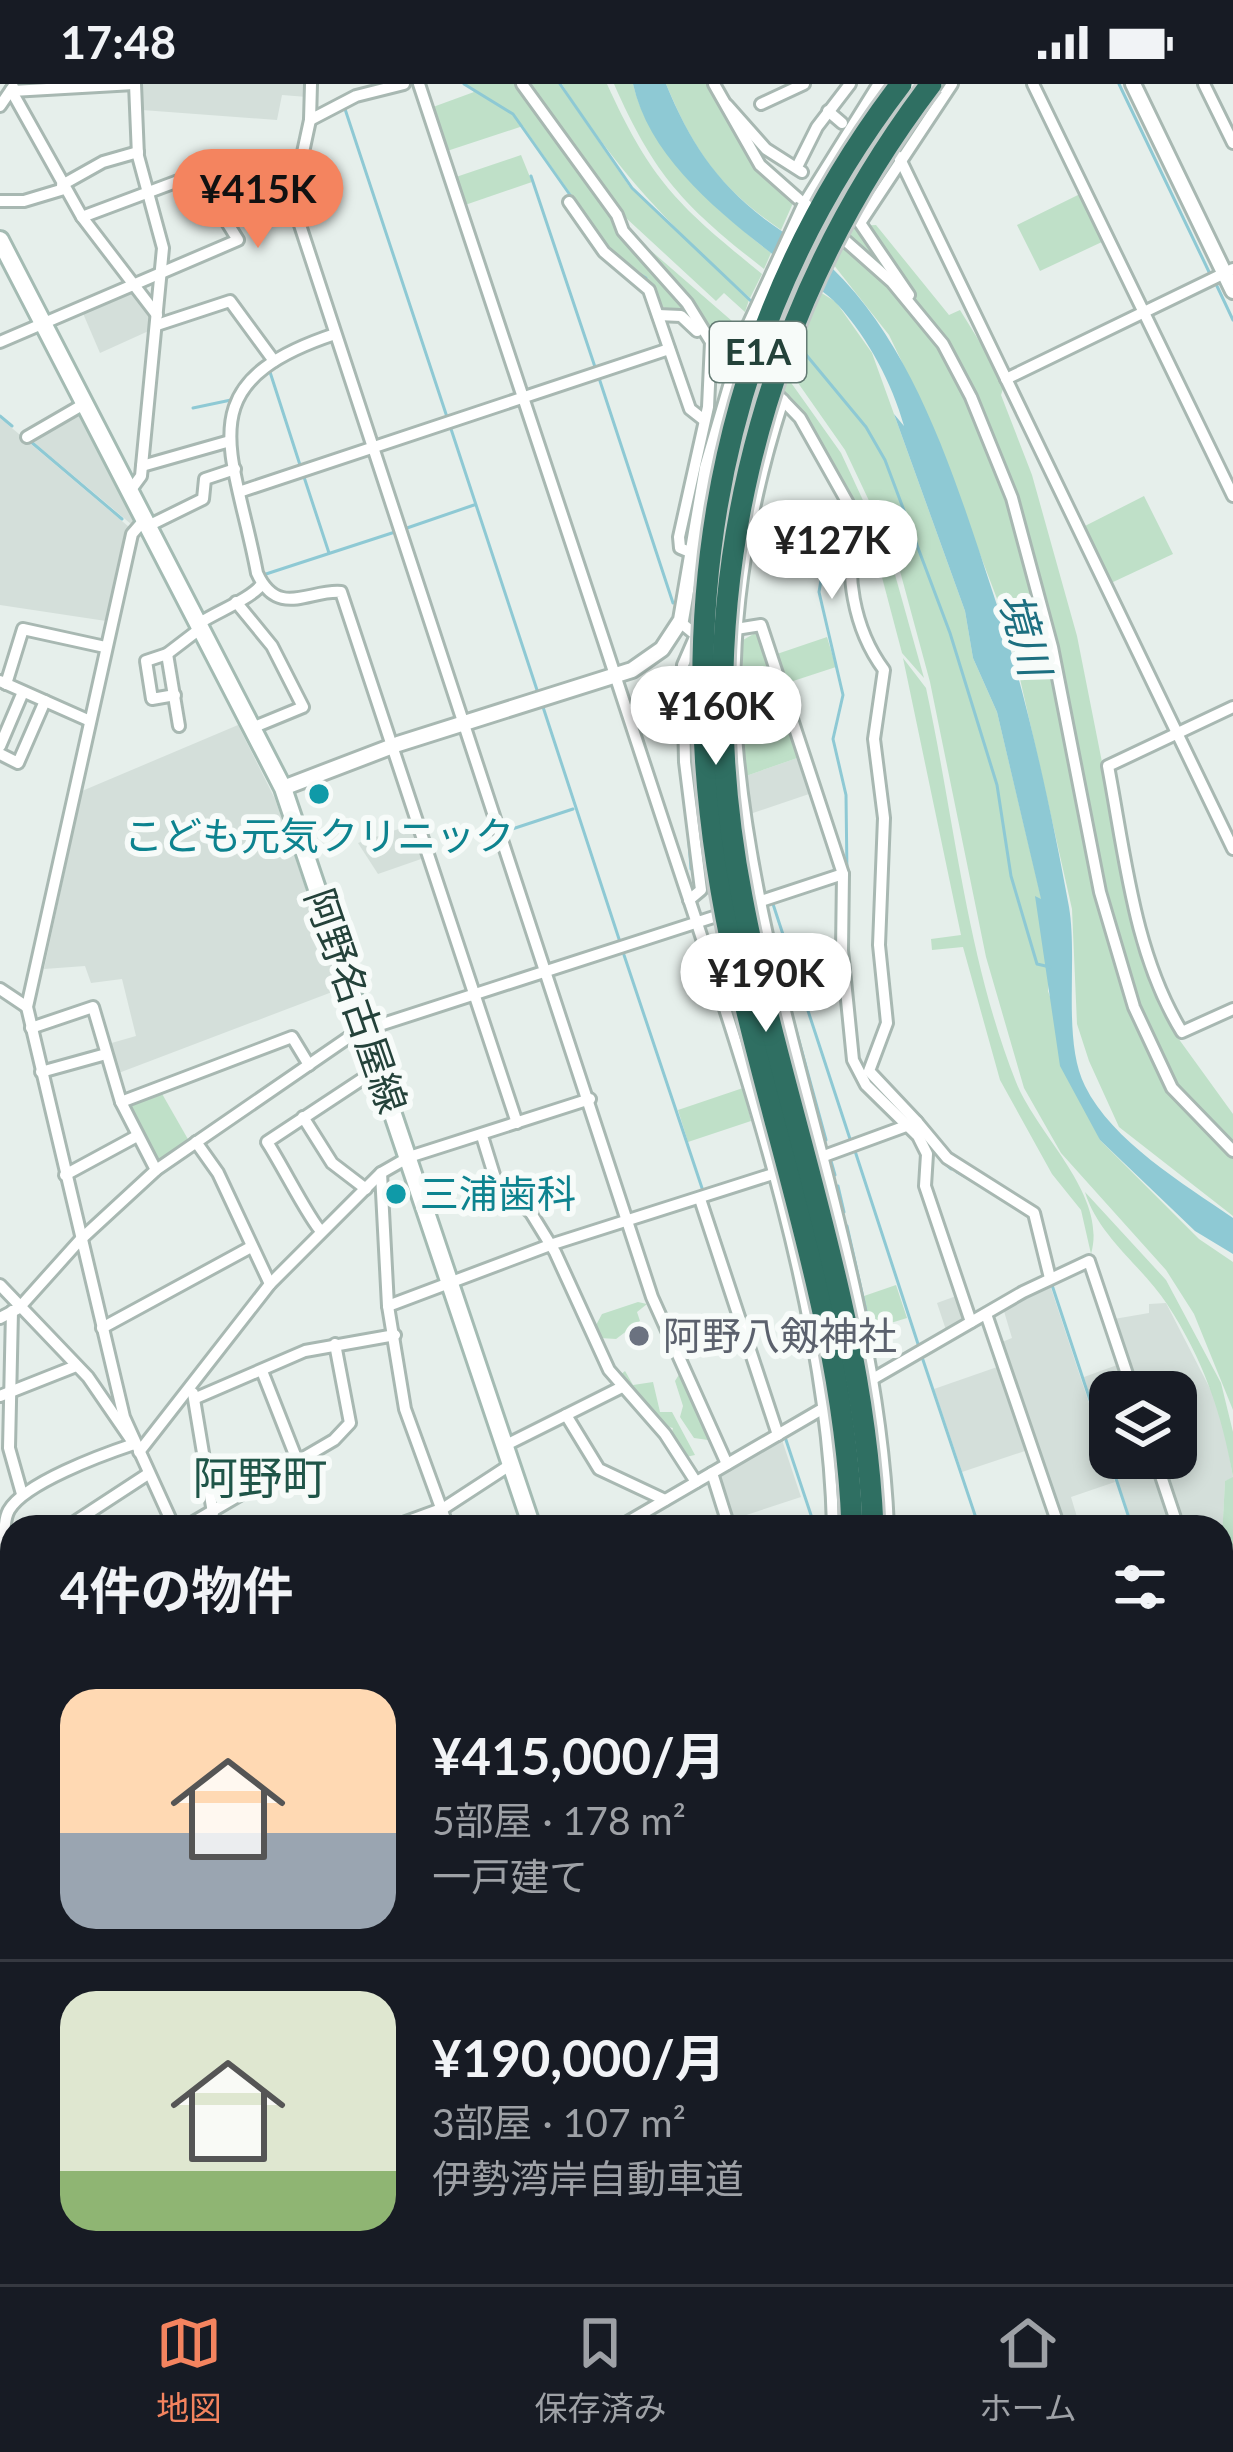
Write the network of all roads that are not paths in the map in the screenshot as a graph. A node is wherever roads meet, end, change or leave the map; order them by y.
1 (135, 84) edge
2 (311, 84) edge
3 (404, 84) edge
4 (419, 84) edge
5 (522, 84) edge
6 (714, 84) edge
7 (804, 84) edge
8 (850, 84) edge
9 (881, 84) edge
10 (901, 84) edge
11 (931, 84) edge
12 (952, 84) edge
13 (1033, 84) edge
14 (1133, 84) edge
15 (1204, 84) edge
16 (12, 88) edge
17 (724, 104) junction
18 (761, 104) dead end
19 (0, 106) edge
20 (828, 111) junction
21 (310, 120) junction
22 (842, 123) dead end
23 (1233, 143) edge
24 (137, 152) junction
25 (302, 157) junction
26 (899, 158) junction
27 (197, 174) junction
28 (63, 187) junction
29 (148, 191) junction
30 (0, 201) edge
31 (569, 202) dead end
32 (82, 217) junction
33 (0, 240) edge
34 (1228, 271) edge
35 (161, 275) junction
36 (131, 288) junction
37 (1233, 291) edge
38 (912, 305) junction
39 (1144, 313) junction
40 (658, 315) junction
41 (157, 320) junction
42 (42, 325) junction
43 (335, 334) junction
44 (0, 342) edge
45 (669, 350) junction
46 (710, 351) junction
47 (274, 361) junction
48 (1006, 379) junction
49 (524, 398) junction
50 (84, 404) junction
51 (704, 421) junction
52 (27, 437) dead end
53 (230, 441) junction
54 (374, 447) junction
55 (142, 466) junction
56 (235, 469) junction
57 (130, 491) junction
58 (242, 491) junction
59 (1233, 496) edge
60 (146, 522) junction
61 (692, 553) junction
62 (262, 584) junction
63 (236, 602) junction
64 (680, 622) junction
65 (200, 626) junction
66 (736, 629) junction
67 (105, 647) junction
68 (167, 654) junction
69 (615, 676) junction
70 (3, 682) edge
71 (23, 692) junction
72 (175, 695) junction
73 (45, 701) junction
74 (1233, 707) edge
75 (90, 721) junction
76 (464, 724) junction
77 (179, 726) dead end
78 (252, 728) junction
79 (1177, 734) junction
80 (392, 748) junction
81 (0, 750) edge
82 (283, 788) junction
83 (1233, 849) edge
84 (843, 874) junction
85 (689, 899) junction
86 (759, 902) junction
87 (698, 922) junction
88 (548, 973) junction
89 (0, 989) edge
90 (476, 997) junction
91 (27, 1007) junction
92 (1232, 1014) edge
93 (31, 1028) junction
94 (367, 1030) junction
95 (106, 1054) junction
96 (309, 1065) junction
97 (379, 1068) junction
98 (41, 1072) junction
99 (590, 1099) junction
100 (121, 1102) junction
101 (303, 1117) junction
102 (517, 1123) junction
103 (914, 1125) junction
104 (137, 1136) junction
105 (482, 1136) junction
106 (196, 1142) junction
107 (1233, 1151) edge
108 (410, 1157) junction
109 (823, 1157) junction
110 (156, 1170) junction
111 (381, 1173) junction
112 (64, 1175) junction
113 (770, 1175) junction
114 (366, 1189) junction
115 (700, 1198) junction
116 (630, 1221) junction
117 (322, 1231) junction
118 (80, 1240) junction
119 (550, 1245) junction
120 (251, 1247) junction
121 (1050, 1278) junction
122 (450, 1280) junction
123 (270, 1284) junction
124 (0, 1286) edge
125 (388, 1306) junction
126 (10, 1312) edge
127 (986, 1314) junction
128 (971, 1322) junction
129 (102, 1328) junction
130 (395, 1335) junction
131 (335, 1345) junction
132 (76, 1366) junction
133 (262, 1371) junction
134 (1126, 1371) edge
135 (873, 1378) junction
136 (622, 1388) junction
137 (192, 1393) junction
138 (6, 1394) edge
139 (824, 1408) junction
140 (566, 1415) junction
141 (778, 1435) junction
142 (504, 1446) junction
143 (137, 1448) junction
144 (297, 1460) junction
145 (727, 1464) junction
146 (511, 1465) junction
147 (712, 1473) junction
148 (148, 1474) junction
149 (1161, 1479) edge
150 (696, 1482) junction
151 (22, 1494) junction
152 (665, 1500) junction
153 (444, 1508) junction
154 (213, 1514) joint
155 (8, 1515) edge
156 (86, 1515) edge
157 (168, 1515) edge
158 (425, 1515) edge
159 (445, 1515) edge
160 (528, 1515) edge
161 (640, 1515) edge
162 (725, 1515) edge
163 (832, 1515) edge
164 (851, 1515) edge
165 (880, 1515) edge
166 (880, 1515) edge
167 (1055, 1515) edge
168 (1173, 1515) edge

1 - 16 street
1 - 24 street
2 - 21 street
3 - 21 street
4 - 49 street
5 - 46 street
6 - 17 street
7 - 18 street
8 - 20 street
9 - 61 street, bridge
10 - 164 highway, E1A, bridge
11 - 165 highway, E1A, bridge
12 - 26 street
13 - 39 street
14 - 34 street
15 - 23 street
16 - 19 street
16 - 28 street
17 - 20 street
17 - 38 street
20 - 22 street
21 - 25 street
24 - 28 street
24 - 29 street
25 - 27 street
25 - 43 street
26 - 38 street
26 - 48 street
27 - 29 street
27 - 35 street
28 - 30 street
28 - 32 street
29 - 32 street
29 - 35 street
31 - 40 street
32 - 36 street
33 - 42 main road, 阿野名古屋線
34 - 37 street
34 - 39 street
35 - 36 street
35 - 41 street
36 - 41 street
36 - 42 street
38 - 107 street
39 - 48 street
39 - 59 street
40 - 45 street
40 - 46 street
41 - 47 street
41 - 55 street
42 - 44 street
42 - 50 main road, 阿野名古屋線
43 - 47 street
43 - 54 street
45 - 49 street
45 - 51 street
46 - 51 street
47 - 53 street
48 - 79 street
49 - 54 street
49 - 69 street
50 - 52 street
50 - 57 main road, 阿野名古屋線
51 - 61 street
53 - 55 street
53 - 56 street
54 - 58 street
54 - 76 street
55 - 57 street
56 - 58 street
56 - 60 street
57 - 60 main road, 阿野名古屋線
58 - 62 street
60 - 65 main road, 阿野名古屋線
60 - 67 street
61 - 64 street
62 - 63 street
62 - 80 street
63 - 65 street
63 - 78 street
64 - 69 street
64 - 85 street
65 - 68 street
65 - 78 main road, 阿野名古屋線
66 - 84 street
66 - 86 street
66 - 103 street
67 - 70 street
67 - 75 street
68 - 72 street
68 - 72 street
69 - 76 street
69 - 85 street
70 - 71 street
71 - 73 street
71 - 81 street
72 - 77 street
73 - 75 street
73 - 81 street
74 - 79 street
75 - 91 street
76 - 80 street
76 - 88 street
78 - 82 main road, 阿野名古屋線
79 - 83 street
79 - 92 street
80 - 82 street
80 - 90 street
82 - 94 main road, 阿野名古屋線
84 - 86 street
84 - 103 street
85 - 87 street
86 - 87 street
86 - 109 street
87 - 88 street
87 - 113 street
88 - 90 street
88 - 99 street
89 - 91 street
90 - 94 street
90 - 102 street
91 - 93 street
93 - 95 street
93 - 98 street
94 - 96 street
94 - 97 main road, 阿野名古屋線
95 - 98 street
95 - 100 street
96 - 100 street
96 - 106 street
97 - 101 street
97 - 108 main road, 阿野名古屋線
98 - 112 street
99 - 102 street
99 - 116 street
100 - 104 street
101 - 114 street
101 - 117 street
102 - 105 street
103 - 109 street
103 - 121 street
103 - 128 street
104 - 110 street
104 - 112 street
105 - 108 street
105 - 119 street
106 - 110 street
106 - 120 street
108 - 111 street
108 - 122 main road, 阿野名古屋線
109 - 113 street
109 - 135 street
110 - 118 street
111 - 114 street
111 - 125 street
112 - 118 street
113 - 115 street
113 - 139 street
114 - 117 street
115 - 116 street
115 - 141 street
116 - 119 street
116 - 145 street
117 - 123 street
118 - 126 street
118 - 129 street
119 - 122 street
119 - 136 street
120 - 123 street
120 - 129 street
121 - 127 street
121 - 134 street
122 - 125 street
122 - 142 main road, 阿野名古屋線
123 - 137 street
124 - 126 street
125 - 130 street
126 - 132 street
126 - 138 street
127 - 128 street
127 - 167 street
128 - 135 street
129 - 143 street
130 - 131 street
130 - 153 street
131 - 133 street
131 - 144 street
132 - 138 street
132 - 143 street
133 - 137 street
133 - 144 street
135 - 139 street
135 - 166 street
136 - 140 street
136 - 150 street
137 - 143 street
137 - 154 street
138 - 151 street
139 - 141 street
139 - 163 street
140 - 142 street
140 - 152 street
141 - 145 street
142 - 146 main road, 阿野名古屋線
143 - 148 street
143 - 151 street
144 - 154 street
145 - 147 street
146 - 153 street
146 - 160 main road, 阿野名古屋線
147 - 150 street
147 - 162 street
148 - 156 street
148 - 157 street
149 - 168 street
150 - 152 street
151 - 155 street
152 - 161 street
153 - 158 street
153 - 159 street

